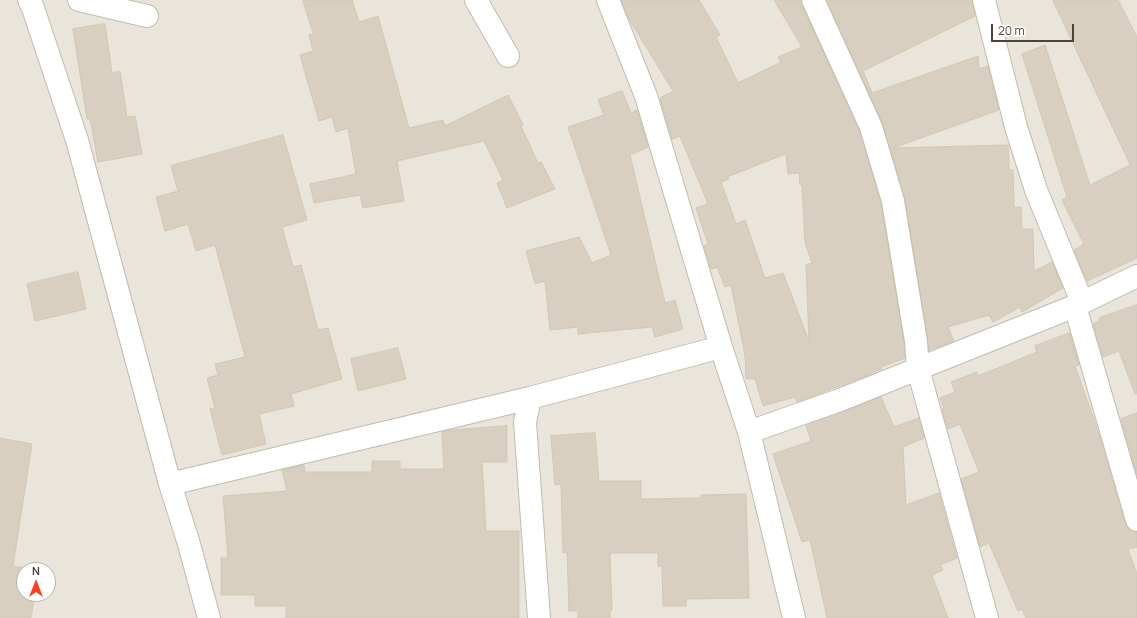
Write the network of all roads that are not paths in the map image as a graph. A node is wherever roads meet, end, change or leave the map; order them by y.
1 (29, 0) edge
2 (79, 0) edge
3 (476, 0) edge
4 (608, 0) edge
5 (813, 0) edge
6 (984, 0) edge
7 (147, 16) dead end
8 (508, 56) dead end
9 (1137, 276) edge
10 (1079, 304) junction
11 (721, 347) junction
12 (918, 369) junction
13 (530, 398) junction
14 (749, 432) junction
15 (170, 484) junction
16 (1137, 520) edge
17 (209, 618) edge
18 (539, 618) edge
19 (794, 618) edge
20 (987, 618) edge

1 - 15 street
2 - 7 street
3 - 8 street
4 - 11 street
5 - 12 street
6 - 10 street
9 - 10 street
10 - 12 street
10 - 16 street
11 - 13 street
11 - 14 street
12 - 14 street
12 - 20 street
13 - 15 street
13 - 18 street
14 - 19 street
15 - 17 street

